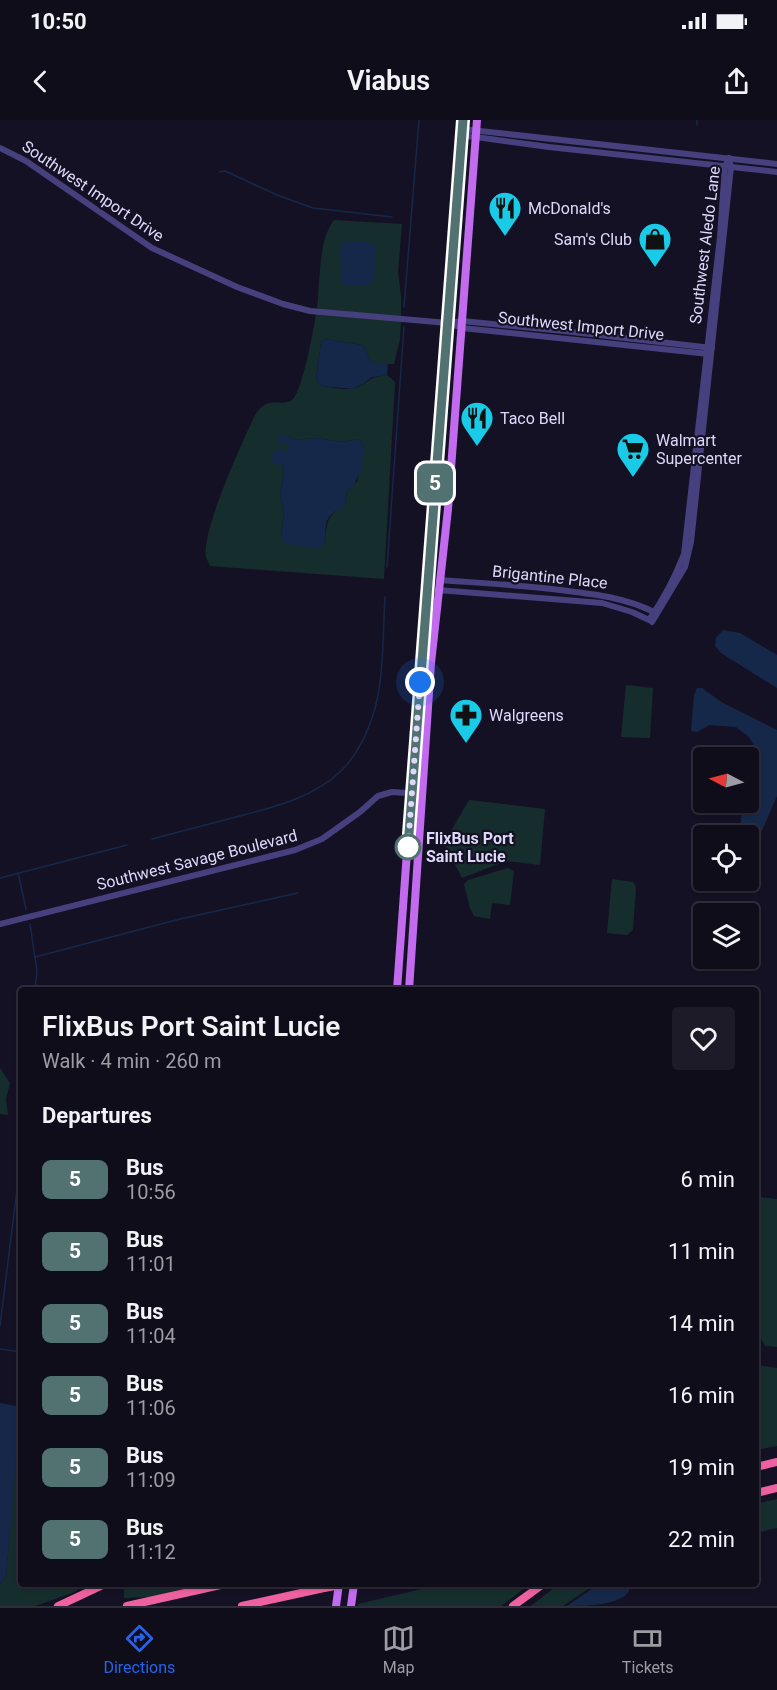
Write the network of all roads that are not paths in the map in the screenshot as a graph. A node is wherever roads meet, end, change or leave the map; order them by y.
1 (463, 120) edge
2 (477, 120) edge
3 (462, 132) junction
4 (475, 134) junction
5 (0, 148) edge
6 (729, 159) junction
7 (777, 164) edge
8 (728, 167) junction
9 (777, 172) edge
10 (448, 323) junction
11 (462, 325) junction
12 (709, 351) junction
13 (440, 580) junction
14 (438, 590) junction
15 (654, 612) junction
16 (650, 621) junction
17 (412, 793) junction
18 (422, 794) junction
19 (0, 924) edge
20 (398, 987) edge
21 (409, 987) edge
22 (777, 1462) edge
23 (759, 1466) edge
24 (99, 1587) edge
25 (212, 1587) edge
26 (330, 1587) edge
27 (339, 1587) edge
28 (354, 1587) edge
29 (539, 1587) edge
30 (58, 1606) edge
31 (127, 1606) edge
32 (242, 1606) edge
33 (336, 1606) edge
34 (351, 1606) edge
35 (513, 1606) edge

1 - 3 main road
2 - 4 main road
3 - 4 street
3 - 10 main road
4 - 6 street
4 - 8 street
4 - 11 main road
5 - 10 street, Southwest Import Drive
6 - 7 street
6 - 8 street, Southwest Aledo Lane
8 - 9 street
8 - 12 street, Southwest Aledo Lane
10 - 11 street, Southwest Import Drive
10 - 17 main road
11 - 12 street, Southwest Import Drive
11 - 13 main road
12 - 15 street, Southwest Aledo Lane
12 - 16 street, Southwest Aledo Lane
13 - 14 main road
13 - 15 street, Brigantine Place
14 - 16 street, Brigantine Place
14 - 18 main road
15 - 16 street, Southwest Aledo Lane
17 - 18 street, Southwest Savage Boulevard
17 - 19 street, Southwest Savage Boulevard
17 - 20 main road
18 - 21 main road
22 - 23 highway
24 - 30 highway
25 - 31 highway
26 - 32 highway, bridge
27 - 33 main road
28 - 34 main road
29 - 35 highway

